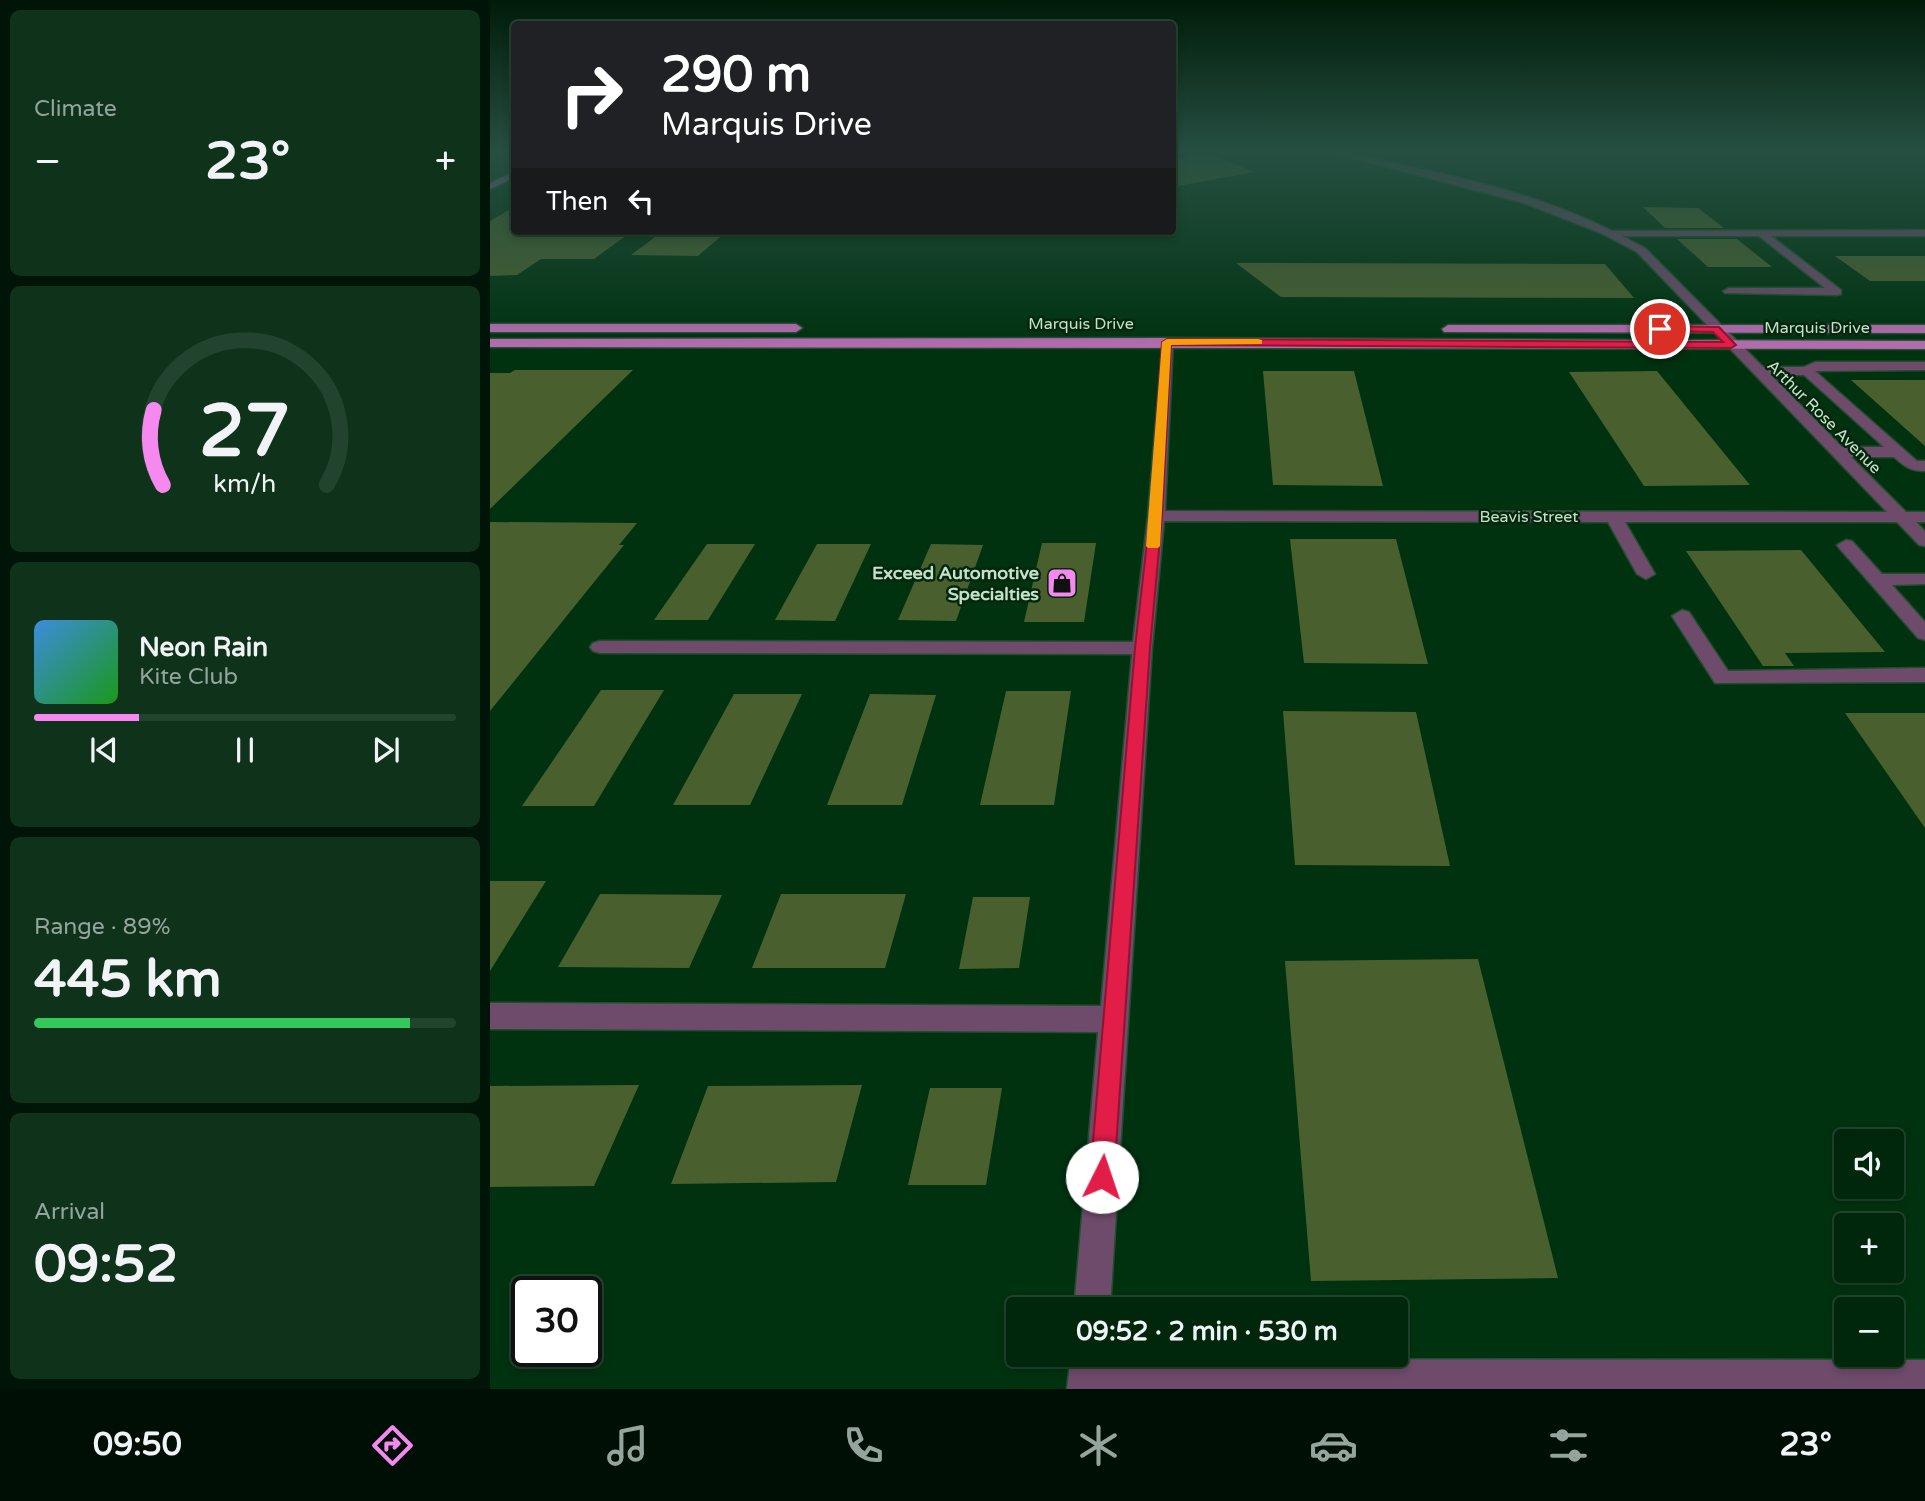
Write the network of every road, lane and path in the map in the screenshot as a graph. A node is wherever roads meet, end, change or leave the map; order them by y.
1 (1569, 215) edge
2 (1613, 233) junction
3 (1761, 233) junction
4 (1925, 233) edge
5 (1729, 291) dead end
6 (490, 328) edge
7 (810, 328) dead end
8 (1144, 328) dead end
9 (1214, 328) dead end
10 (1437, 329) dead end
11 (1716, 329) junction
12 (1925, 329) edge
13 (1167, 342) junction
14 (490, 344) edge
15 (1731, 345) junction
16 (1925, 345) edge
17 (1925, 366) edge
18 (1757, 371) junction
19 (1807, 371) junction
20 (1837, 452) junction
21 (1898, 452) junction
22 (1925, 466) edge
23 (1156, 516) junction
24 (1614, 517) junction
25 (1902, 517) junction
26 (1925, 517) edge
27 (1925, 541) edge
28 (1846, 545) dead end
29 (1646, 574) dead end
30 (1925, 579) edge
31 (1877, 580) junction
32 (1682, 616) dead end
33 (1925, 634) edge
34 (600, 647) dead end
35 (1142, 648) junction
36 (1925, 675) edge
37 (490, 1016) edge
38 (1114, 1019) junction
39 (1093, 1297) edge
40 (1088, 1374) edge
41 (1925, 1379) edge

1 - 2 street, Arthur Rose Avenue
2 - 3 street
2 - 11 street, Arthur Rose Avenue
3 - 4 street
3 - 5 street
6 - 7 main road
8 - 9 main road, Marquis Drive
10 - 11 main road, Marquis Drive
11 - 12 main road, Marquis Drive
11 - 15 street, Arthur Rose Avenue
13 - 14 main road, Marquis Drive
13 - 15 main road, Marquis Drive
13 - 23 street
15 - 16 main road, Marquis Drive
15 - 18 street, Arthur Rose Avenue
17 - 19 street
18 - 19 street
18 - 20 street, Arthur Rose Avenue
19 - 21 street
20 - 21 street
20 - 25 street, Arthur Rose Avenue
21 - 22 street
23 - 24 street, Beavis Street
23 - 35 street
24 - 25 street, Beavis Street
24 - 29 street
25 - 26 street, Beavis Street
25 - 27 street, Arthur Rose Avenue
28 - 31 street
30 - 31 street
31 - 33 street
32 - 36 street
34 - 35 street
35 - 38 street
37 - 38 street
38 - 39 street
40 - 41 street

